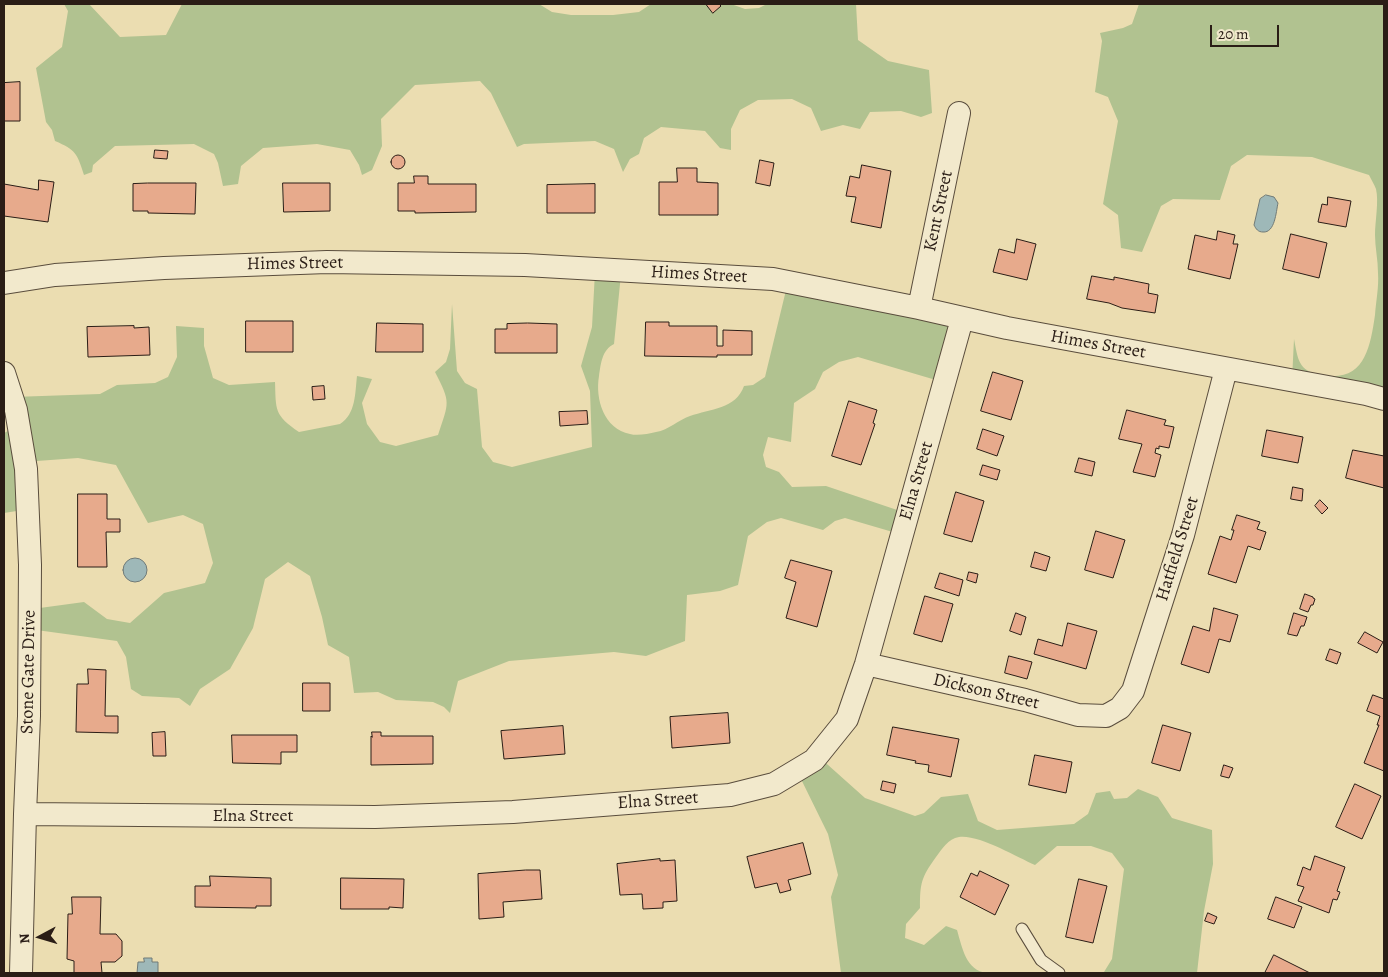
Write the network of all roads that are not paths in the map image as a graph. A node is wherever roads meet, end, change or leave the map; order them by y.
1 (960, 113) dead end
2 (4, 283) edge
3 (918, 308) junction
4 (962, 319) junction
5 (1226, 369) junction
6 (4, 373) edge
7 (1384, 399) edge
8 (866, 664) junction
9 (1106, 716) joint
10 (25, 814) junction
11 (1022, 930) dead end
12 (21, 973) edge
13 (1059, 973) edge

1 - 3 street, Kent Street
2 - 3 street, Himes Street
3 - 4 street, Himes Street
4 - 5 street, Himes Street
4 - 8 street, Elna Street
5 - 7 street, Himes Street
5 - 9 street, Hatfield Street
6 - 10 street, Stone Gate Drive
8 - 9 street, Dickson Street
8 - 10 street, Elna Street
10 - 12 street, Stone Gate Drive
11 - 13 lane

